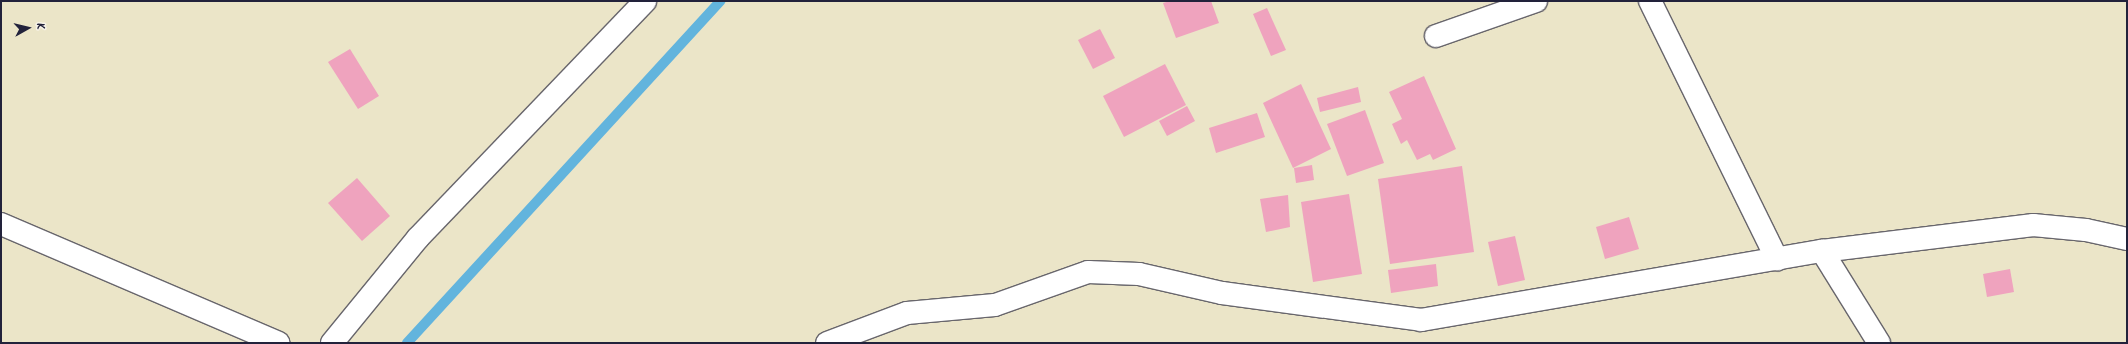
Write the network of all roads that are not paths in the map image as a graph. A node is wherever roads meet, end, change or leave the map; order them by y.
1 (645, 1) edge
2 (1536, 1) edge
3 (1650, 1) edge
4 (1436, 36) dead end
5 (1, 224) edge
6 (2127, 239) edge
7 (1822, 251) junction
8 (1777, 259) junction
9 (279, 343) edge
10 (332, 343) edge
11 (826, 343) edge
12 (1879, 343) edge

1 - 10 street
2 - 4 street
3 - 8 street
5 - 9 street
6 - 7 street
7 - 8 street
7 - 12 street
8 - 11 street

